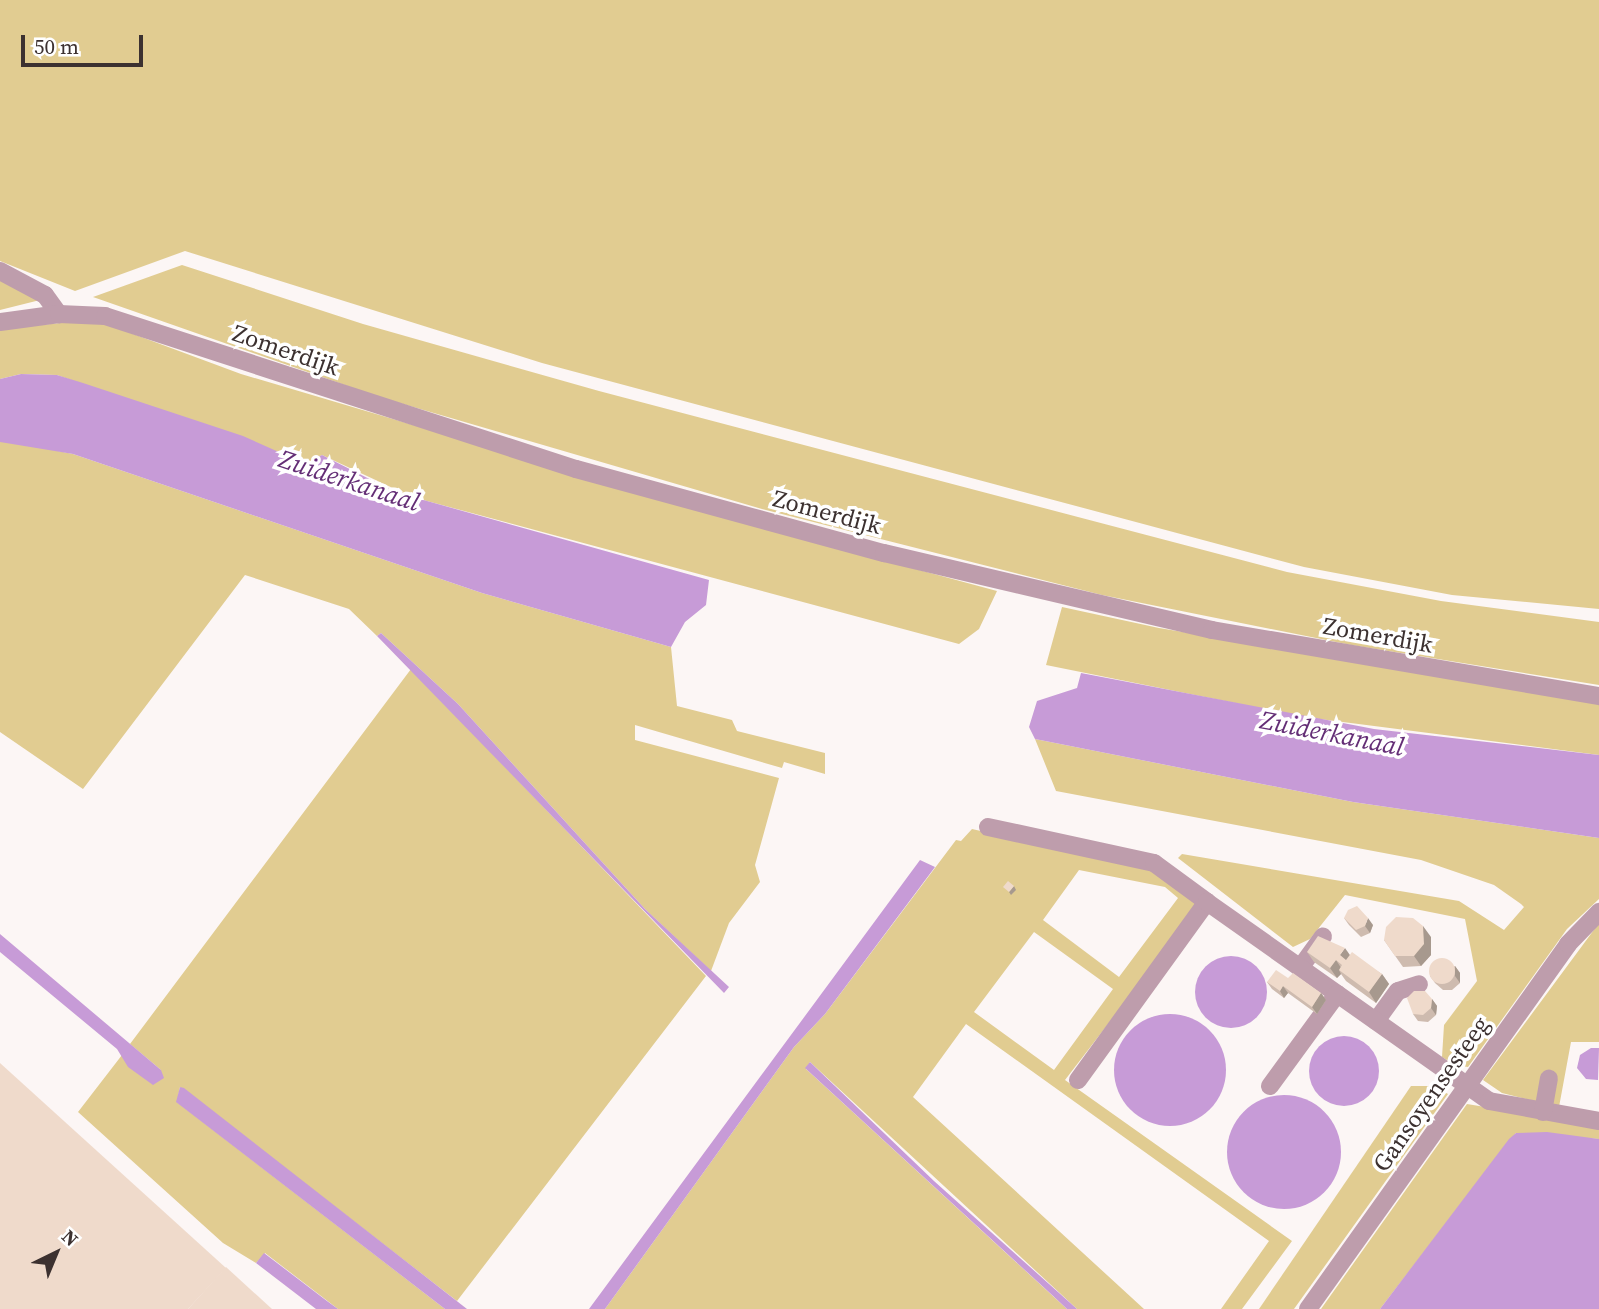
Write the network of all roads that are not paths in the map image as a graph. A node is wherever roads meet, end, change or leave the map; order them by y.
1 (0, 271) edge
2 (59, 314) junction
3 (0, 322) edge
4 (1599, 696) edge
5 (988, 827) dead end
6 (1207, 902) junction
7 (1599, 912) edge
8 (1323, 936) edge
9 (1300, 968) junction
10 (1419, 984) dead end
11 (1337, 994) junction
12 (1376, 1021) junction
13 (1549, 1079) dead end
14 (1079, 1080) dead end
15 (1270, 1086) dead end
16 (1468, 1087) junction
17 (1543, 1112) junction
18 (1599, 1121) edge
19 (1308, 1309) edge

1 - 2 street
2 - 3 street, Zomerdijk
2 - 4 street, Zomerdijk
5 - 6 street
6 - 9 street
6 - 14 street
7 - 16 street, Gansoyensesteeg
8 - 9 street
9 - 11 street
10 - 12 street
11 - 12 street
11 - 15 street
12 - 16 street
13 - 17 street
16 - 17 street
16 - 19 street, Gansoyensesteeg
17 - 18 street

